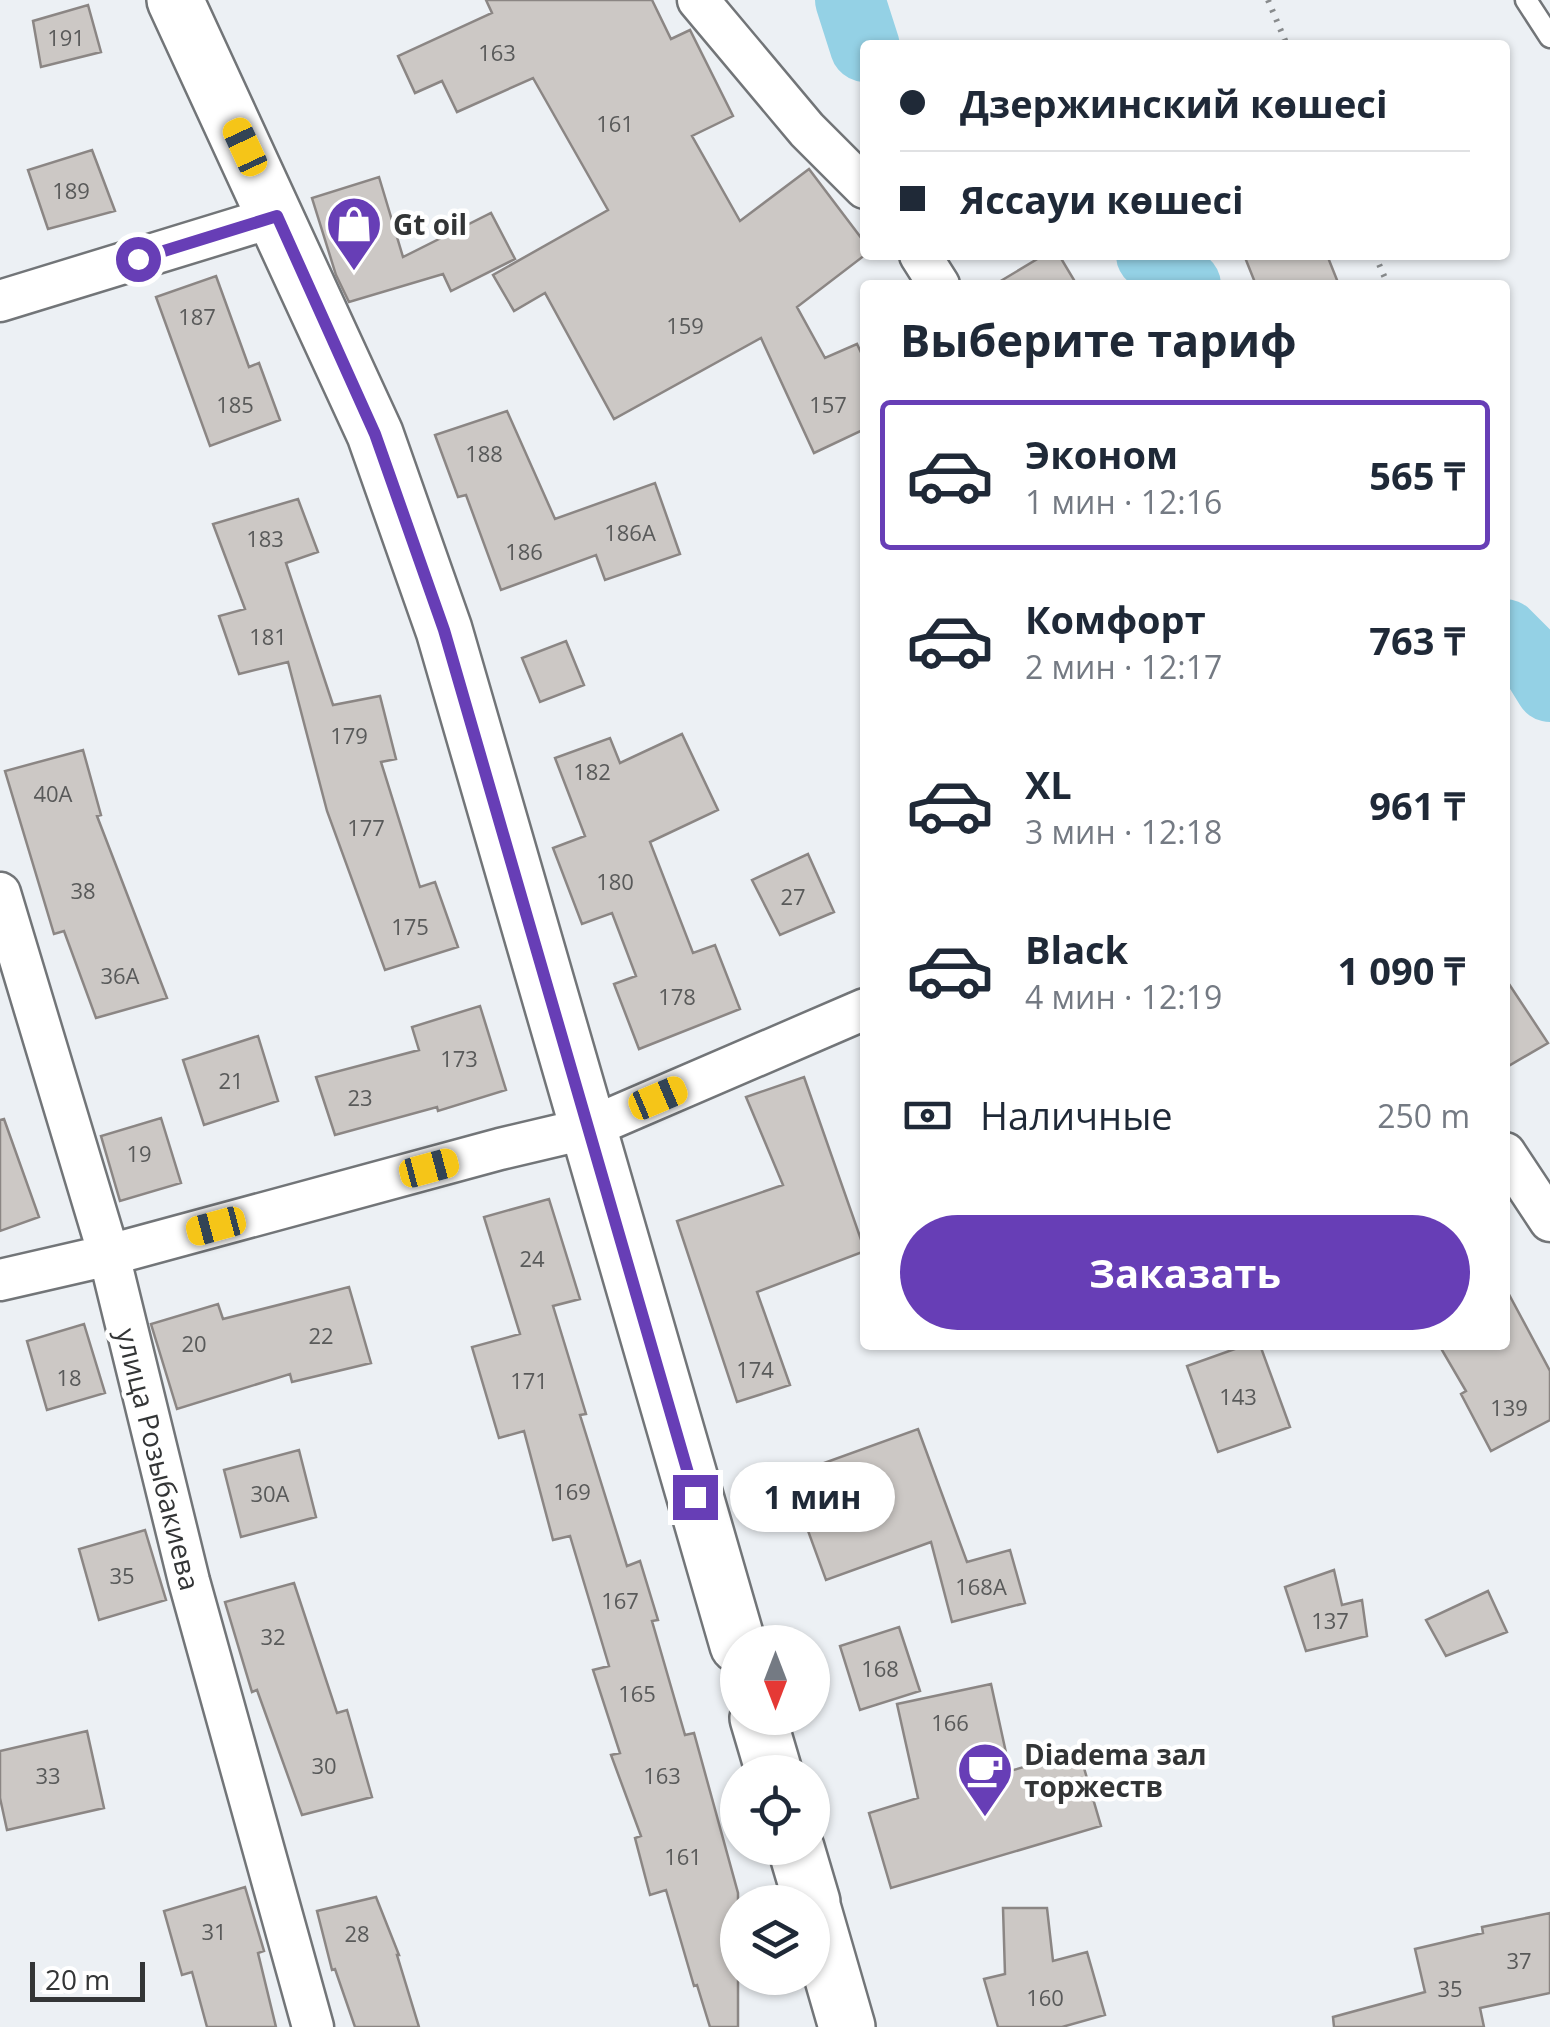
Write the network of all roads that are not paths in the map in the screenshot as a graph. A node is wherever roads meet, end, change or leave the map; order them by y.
1 (698, 0) edge
2 (1526, 0) edge
3 (188, 3) edge
4 (1550, 37) edge
5 (860, 183) edge
6 (277, 216) junction
7 (0, 301) edge
8 (0, 893) edge
9 (860, 1011) edge
10 (589, 1128) junction
11 (1510, 1161) edge
12 (1550, 1221) edge
13 (109, 1255) junction
14 (0, 1280) edge
15 (732, 1625) edge
16 (830, 1967) edge
17 (313, 2027) edge
18 (847, 2027) edge

1 - 5 street
2 - 4 lane
3 - 6 main road
6 - 7 street
6 - 10 main road
8 - 13 street, улица Розыбакиева
9 - 10 street
10 - 13 street
10 - 15 main road
11 - 12 street
13 - 14 street
13 - 17 street, улица Розыбакиева
16 - 18 main road

